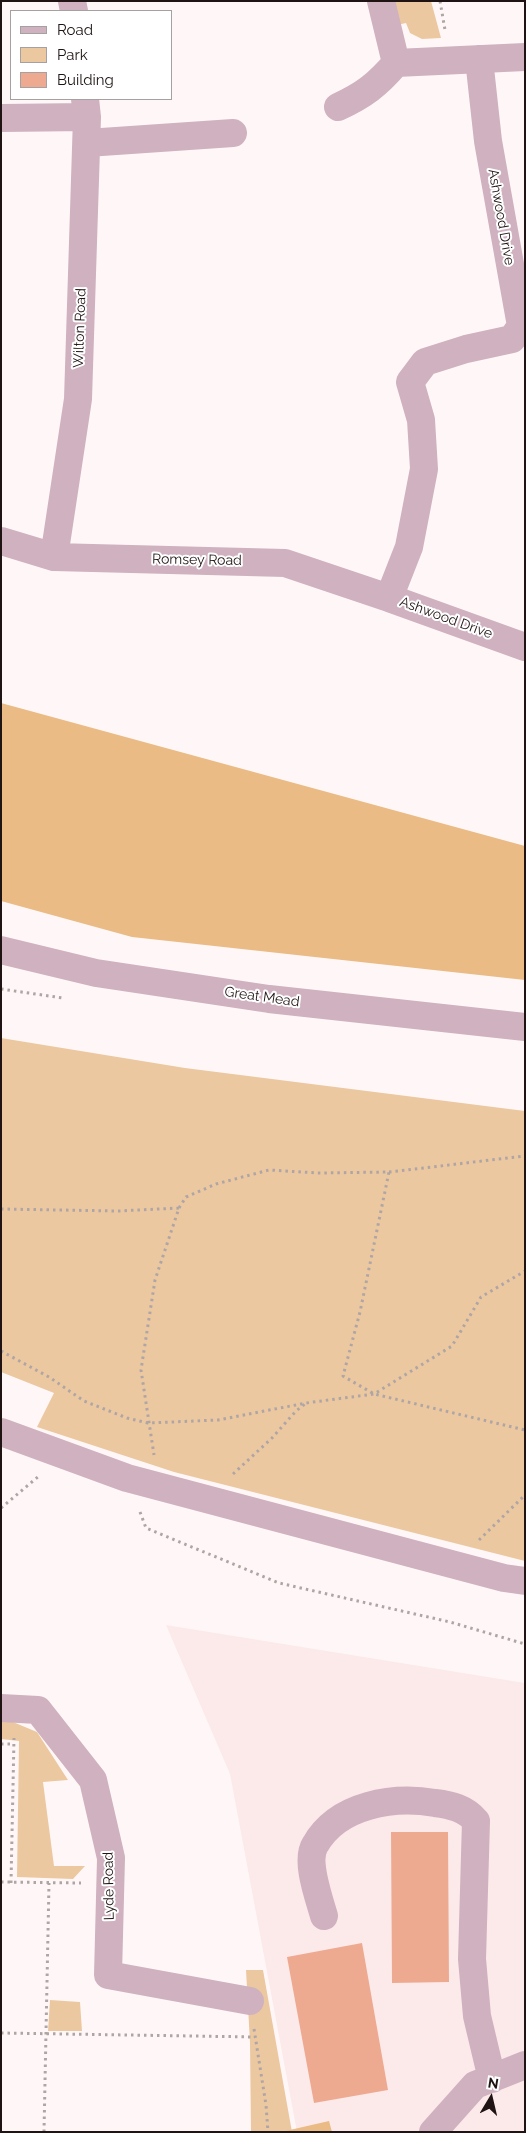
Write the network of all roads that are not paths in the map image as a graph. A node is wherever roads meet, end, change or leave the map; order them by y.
1 (381, 1) edge
2 (525, 57) edge
3 (479, 59) junction
4 (396, 63) junction
5 (338, 107) dead end
6 (1, 118) edge
7 (86, 119) edge
8 (233, 133) dead end
9 (1, 541) edge
10 (54, 557) junction
11 (389, 598) junction
12 (525, 647) edge
13 (1, 950) edge
14 (525, 1027) edge
15 (1, 1432) edge
16 (525, 1581) edge
17 (8, 1708) edge
18 (324, 1916) dead end
19 (250, 2001) road end
20 (525, 2066) edge
21 (492, 2079) junction
22 (433, 2132) edge

1 - 4 street
2 - 3 street
3 - 4 street
3 - 11 street, Ashwood Drive
4 - 5 street
6 - 7 street
7 - 8 street
7 - 10 street, Wilton Road
9 - 10 street, Romsey Road
10 - 11 street, Romsey Road
11 - 12 street, Ashwood Drive
13 - 14 street, Great Mead
15 - 16 street
17 - 19 street, Lyde Road
18 - 21 street
20 - 21 street
21 - 22 street

